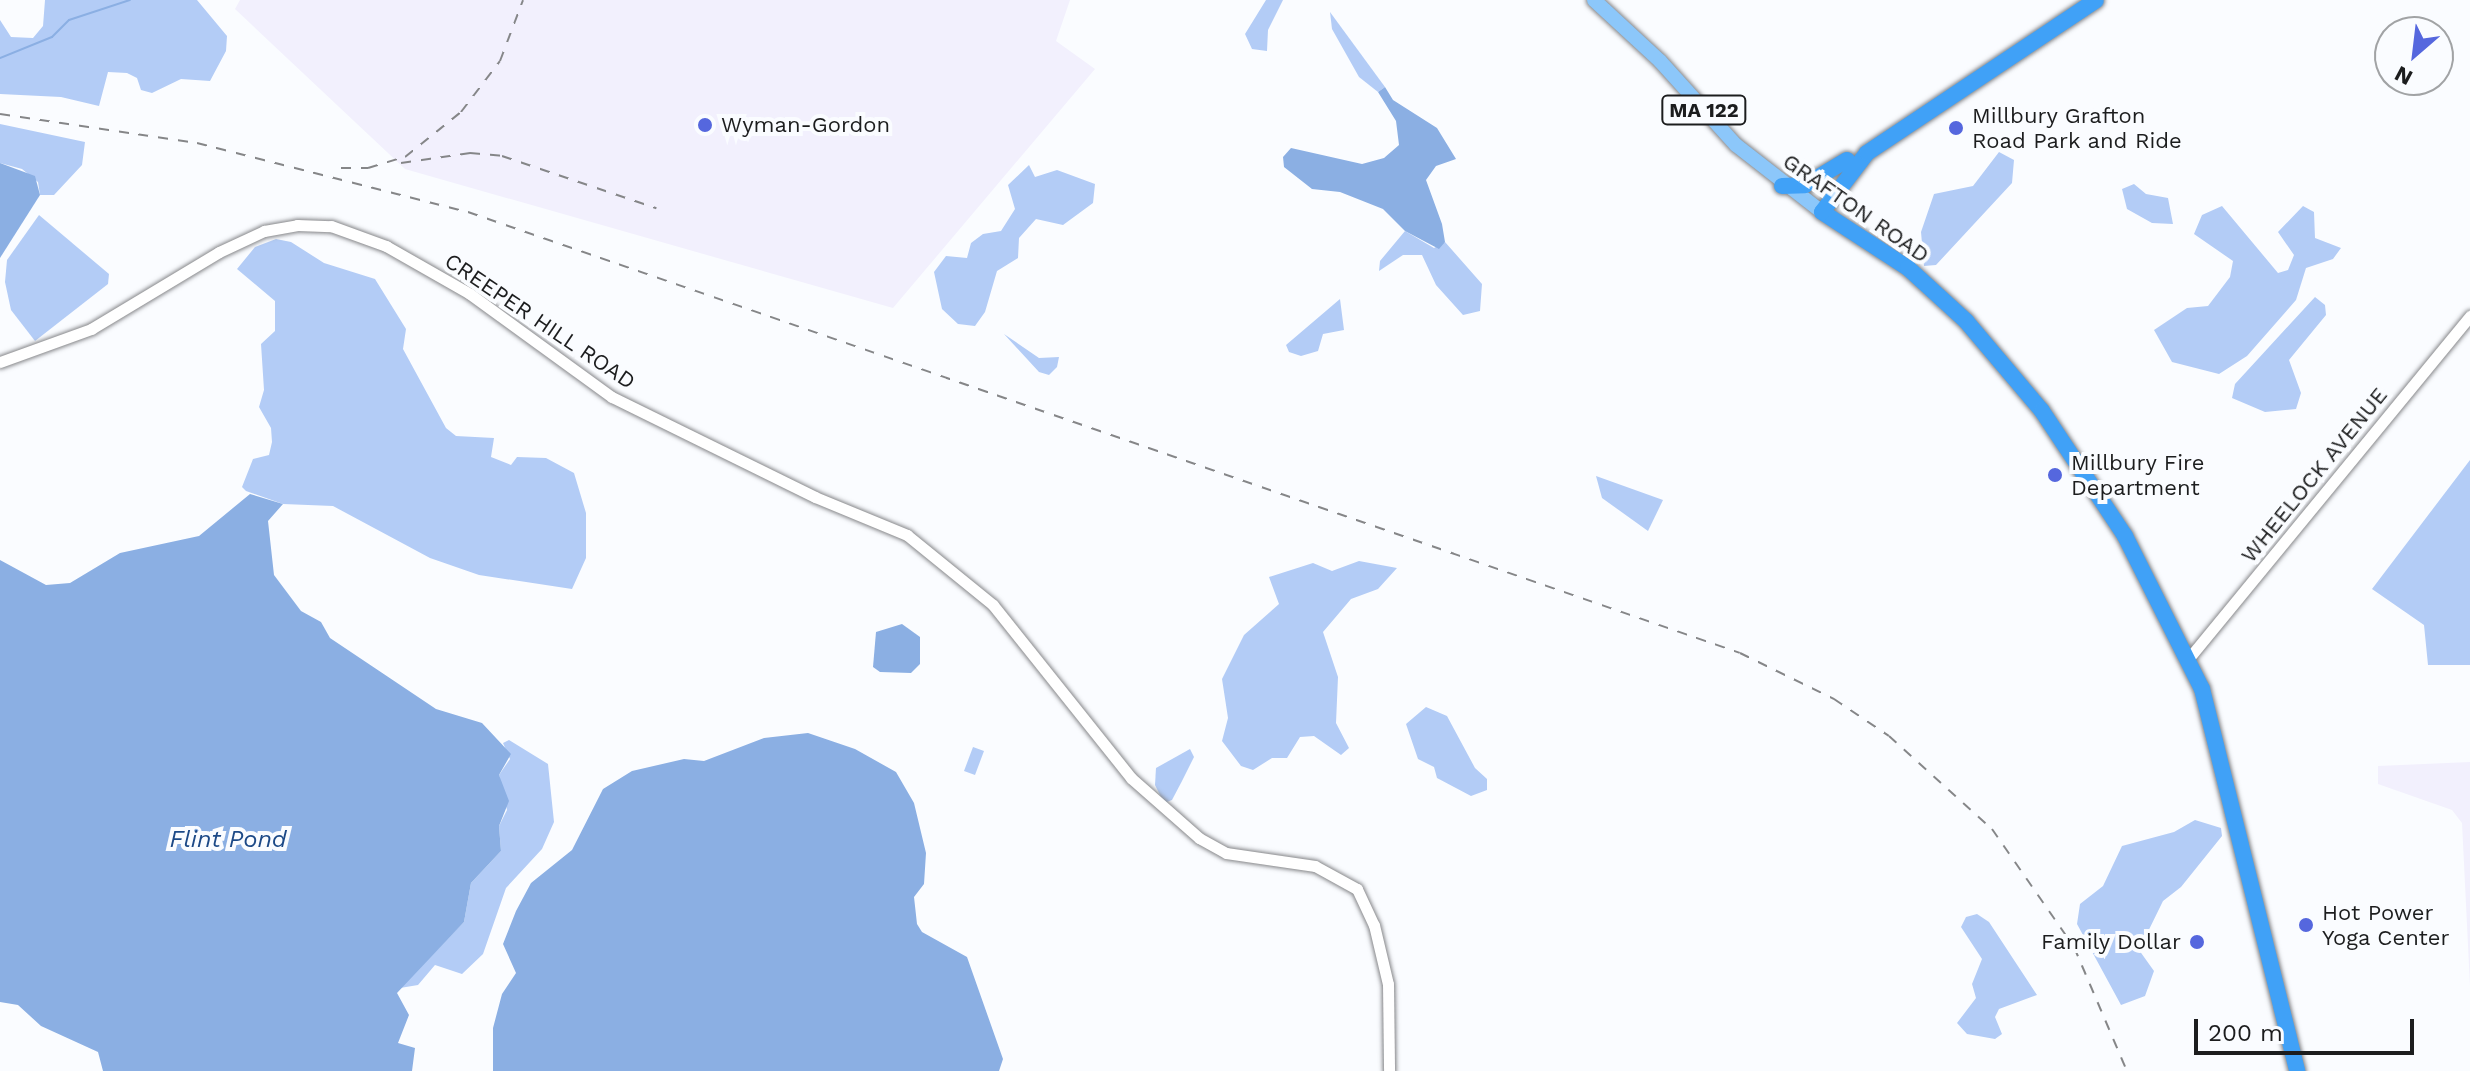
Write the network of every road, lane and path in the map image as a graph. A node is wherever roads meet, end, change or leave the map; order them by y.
1 (1594, 0) edge
2 (2082, 0) edge
3 (2096, 0) edge
4 (1847, 160) junction
5 (1782, 186) junction
6 (1822, 212) junction
7 (2470, 316) edge
8 (0, 362) edge
9 (2189, 658) junction
10 (1389, 1071) edge
11 (2297, 1071) edge

1 - 5 main road, GRAFTON ROAD / MA 122
2 - 4 highway
3 - 6 highway
4 - 5 highway
4 - 6 highway
5 - 6 main road, GRAFTON ROAD / MA 122
6 - 9 highway, GRAFTON ROAD / MA 122
7 - 9 street, WHEELOCK AVENUE
8 - 10 street, CREEPER HILL ROAD
9 - 11 highway, GRAFTON ROAD / MA 122

